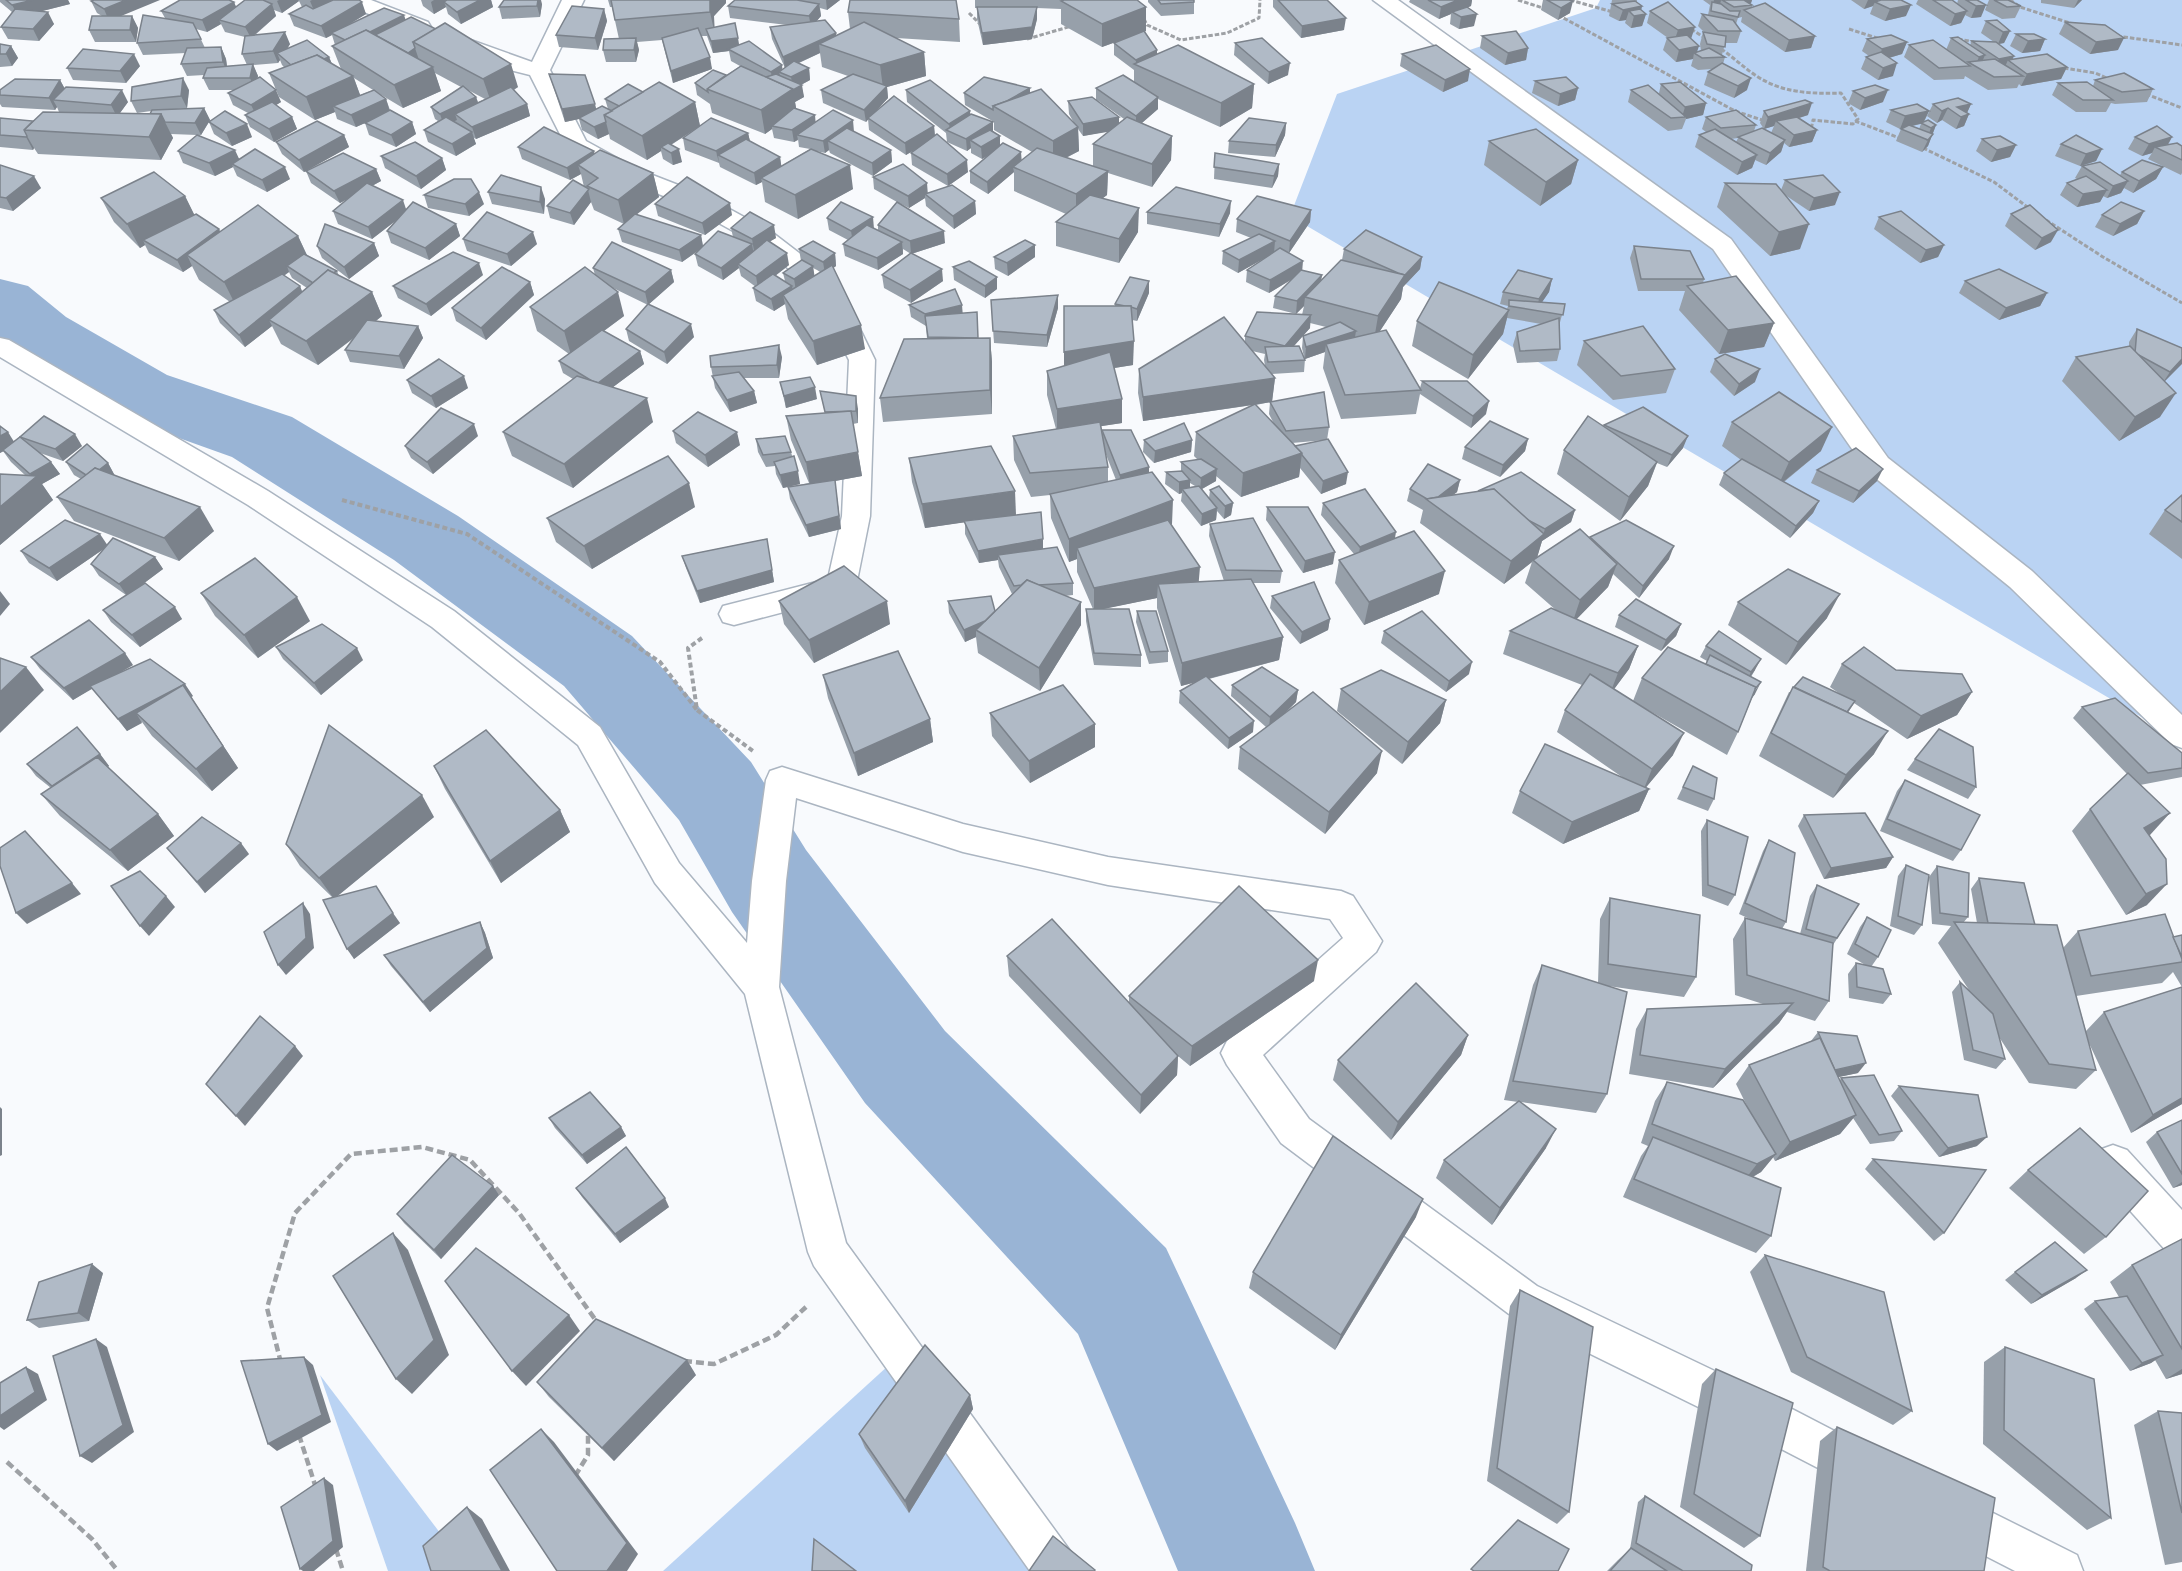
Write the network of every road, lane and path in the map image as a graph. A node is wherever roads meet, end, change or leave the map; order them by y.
1 (352, 0) edge
2 (573, 0) edge
3 (1260, 0) edge
4 (1384, 0) edge
5 (1518, 0) edge
6 (1570, 0) edge
7 (2010, 0) edge
8 (1140, 13) edge
9 (969, 14) dead end
10 (1623, 14) edge
11 (1080, 23) edge
12 (983, 27) edge
13 (1689, 27) edge
14 (2083, 27) edge
15 (1849, 29) dead end
16 (2114, 36) edge
17 (1707, 39) edge
18 (1881, 39) edge
19 (1956, 39) edge
20 (1020, 40) edge
21 (1975, 42) edge
22 (1716, 45) edge
23 (2182, 45) edge
24 (2063, 68) edge
25 (539, 70) junction
26 (2116, 82) edge
27 (2138, 91) edge
28 (2182, 108) edge
29 (1765, 121) edge
30 (1855, 122) junction
31 (1807, 136) edge
32 (1904, 140) edge
33 (1913, 144) edge
34 (2034, 211) edge
35 (2043, 218) edge
36 (2182, 303) edge
37 (0, 346) edge
38 (335, 498) dead end
39 (734, 615) joint
40 (697, 710) junction
41 (2182, 735) edge
42 (782, 780) junction
43 (761, 987) junction
44 (2088, 1135) edge
45 (2182, 1239) edge
46 (828, 1252) junction
47 (600, 1326) edge
48 (678, 1360) edge
49 (281, 1365) edge
50 (296, 1423) edge
51 (594, 1425) edge
52 (7, 1462) dead end
53 (571, 1482) edge
54 (317, 1491) edge
55 (332, 1537) edge
56 (118, 1571) edge
57 (343, 1571) edge
58 (1058, 1571) edge
59 (2061, 1571) edge

1 - 25 street
2 - 25 street
3 - 8 path
4 - 41 street
5 - 29 path
6 - 10 path
7 - 14 path
9 - 12 path
11 - 20 path
13 - 17 path
15 - 18 path
16 - 23 path
19 - 21 path
22 - 30 path
24 - 26 path
25 - 39 street
27 - 28 path
30 - 31 path
30 - 32 path
33 - 34 path
35 - 36 path
37 - 43 street
38 - 40 path
39 - 40 path
40 - 42 path
42 - 43 street
42 - 59 street
43 - 46 street
44 - 45 street
46 - 48 path
46 - 58 street
47 - 49 path
50 - 54 path
51 - 53 path
52 - 56 path
55 - 57 path

